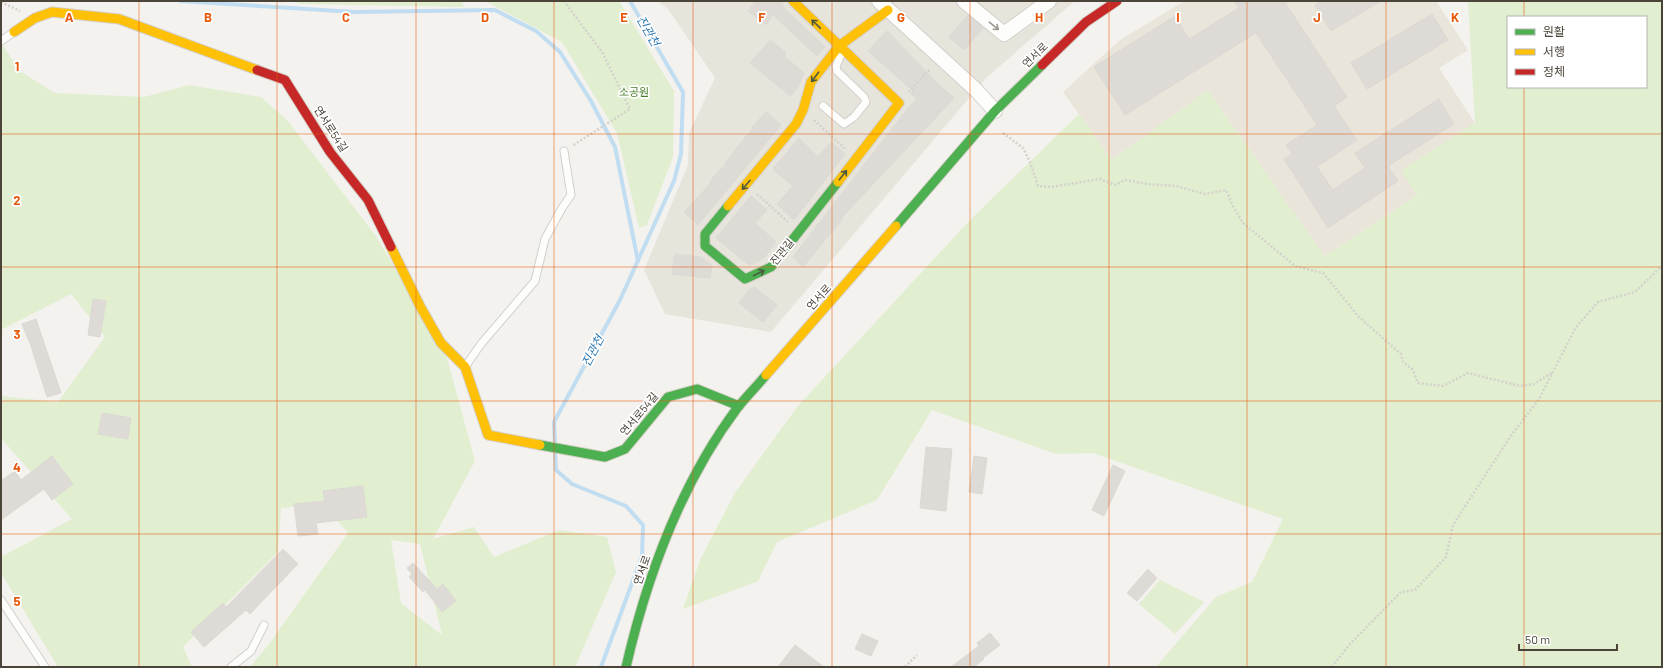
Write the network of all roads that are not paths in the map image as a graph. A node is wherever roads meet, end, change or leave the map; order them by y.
1 (793, 1) edge
2 (964, 1) edge
3 (1049, 1) edge
4 (1117, 1) edge
5 (883, 5) edge
6 (14, 32) joint
7 (1, 40) edge
8 (843, 49) junction
9 (823, 106) dead end
10 (996, 111) junction
11 (564, 151) road end
12 (465, 367) junction
13 (739, 406) junction
14 (1, 600) edge
15 (264, 625) dead end
16 (45, 667) edge
17 (231, 667) edge
18 (626, 667) edge

8 -> 1 street
2 -> 3 street
4 - 10 street, 연서로
5 - 8 street, 진관길
5 - 10 street, 진관길
6 - 7 lane, 연서로54길
6 - 12 street, 연서로54길
8 -> 8 street, 진관길
8 - 9 lane
10 - 13 street, 연서로
11 - 12 lane
12 - 13 street, 연서로54길
13 - 18 street, 연서로
14 - 16 lane
15 - 17 lane

